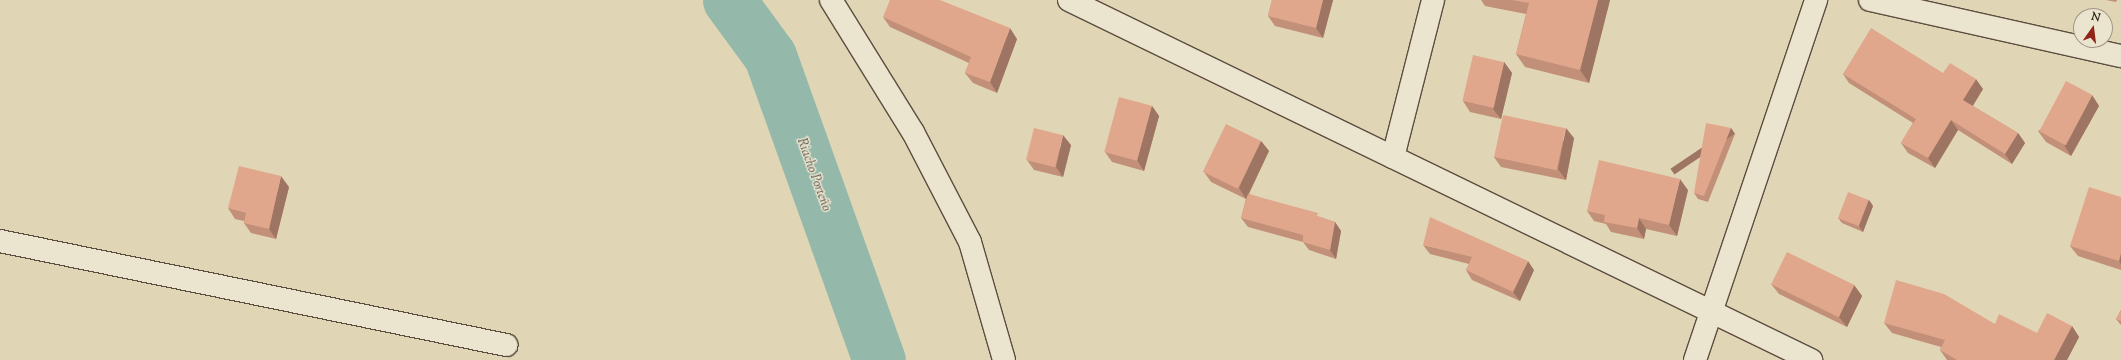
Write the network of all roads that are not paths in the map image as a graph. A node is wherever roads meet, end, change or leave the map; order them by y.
1 (831, 0) edge
2 (1433, 0) edge
3 (1816, 0) edge
4 (1870, 0) edge
5 (1082, 3) edge
6 (2121, 56) edge
7 (1393, 157) junction
8 (0, 241) edge
9 (1710, 311) junction
10 (506, 345) dead end
11 (1004, 360) edge
12 (1695, 360) edge
13 (1811, 360) edge

1 - 11 street
2 - 7 street
3 - 9 street
4 - 6 street
5 - 7 street
7 - 9 street
8 - 10 street
9 - 12 street
9 - 13 street

